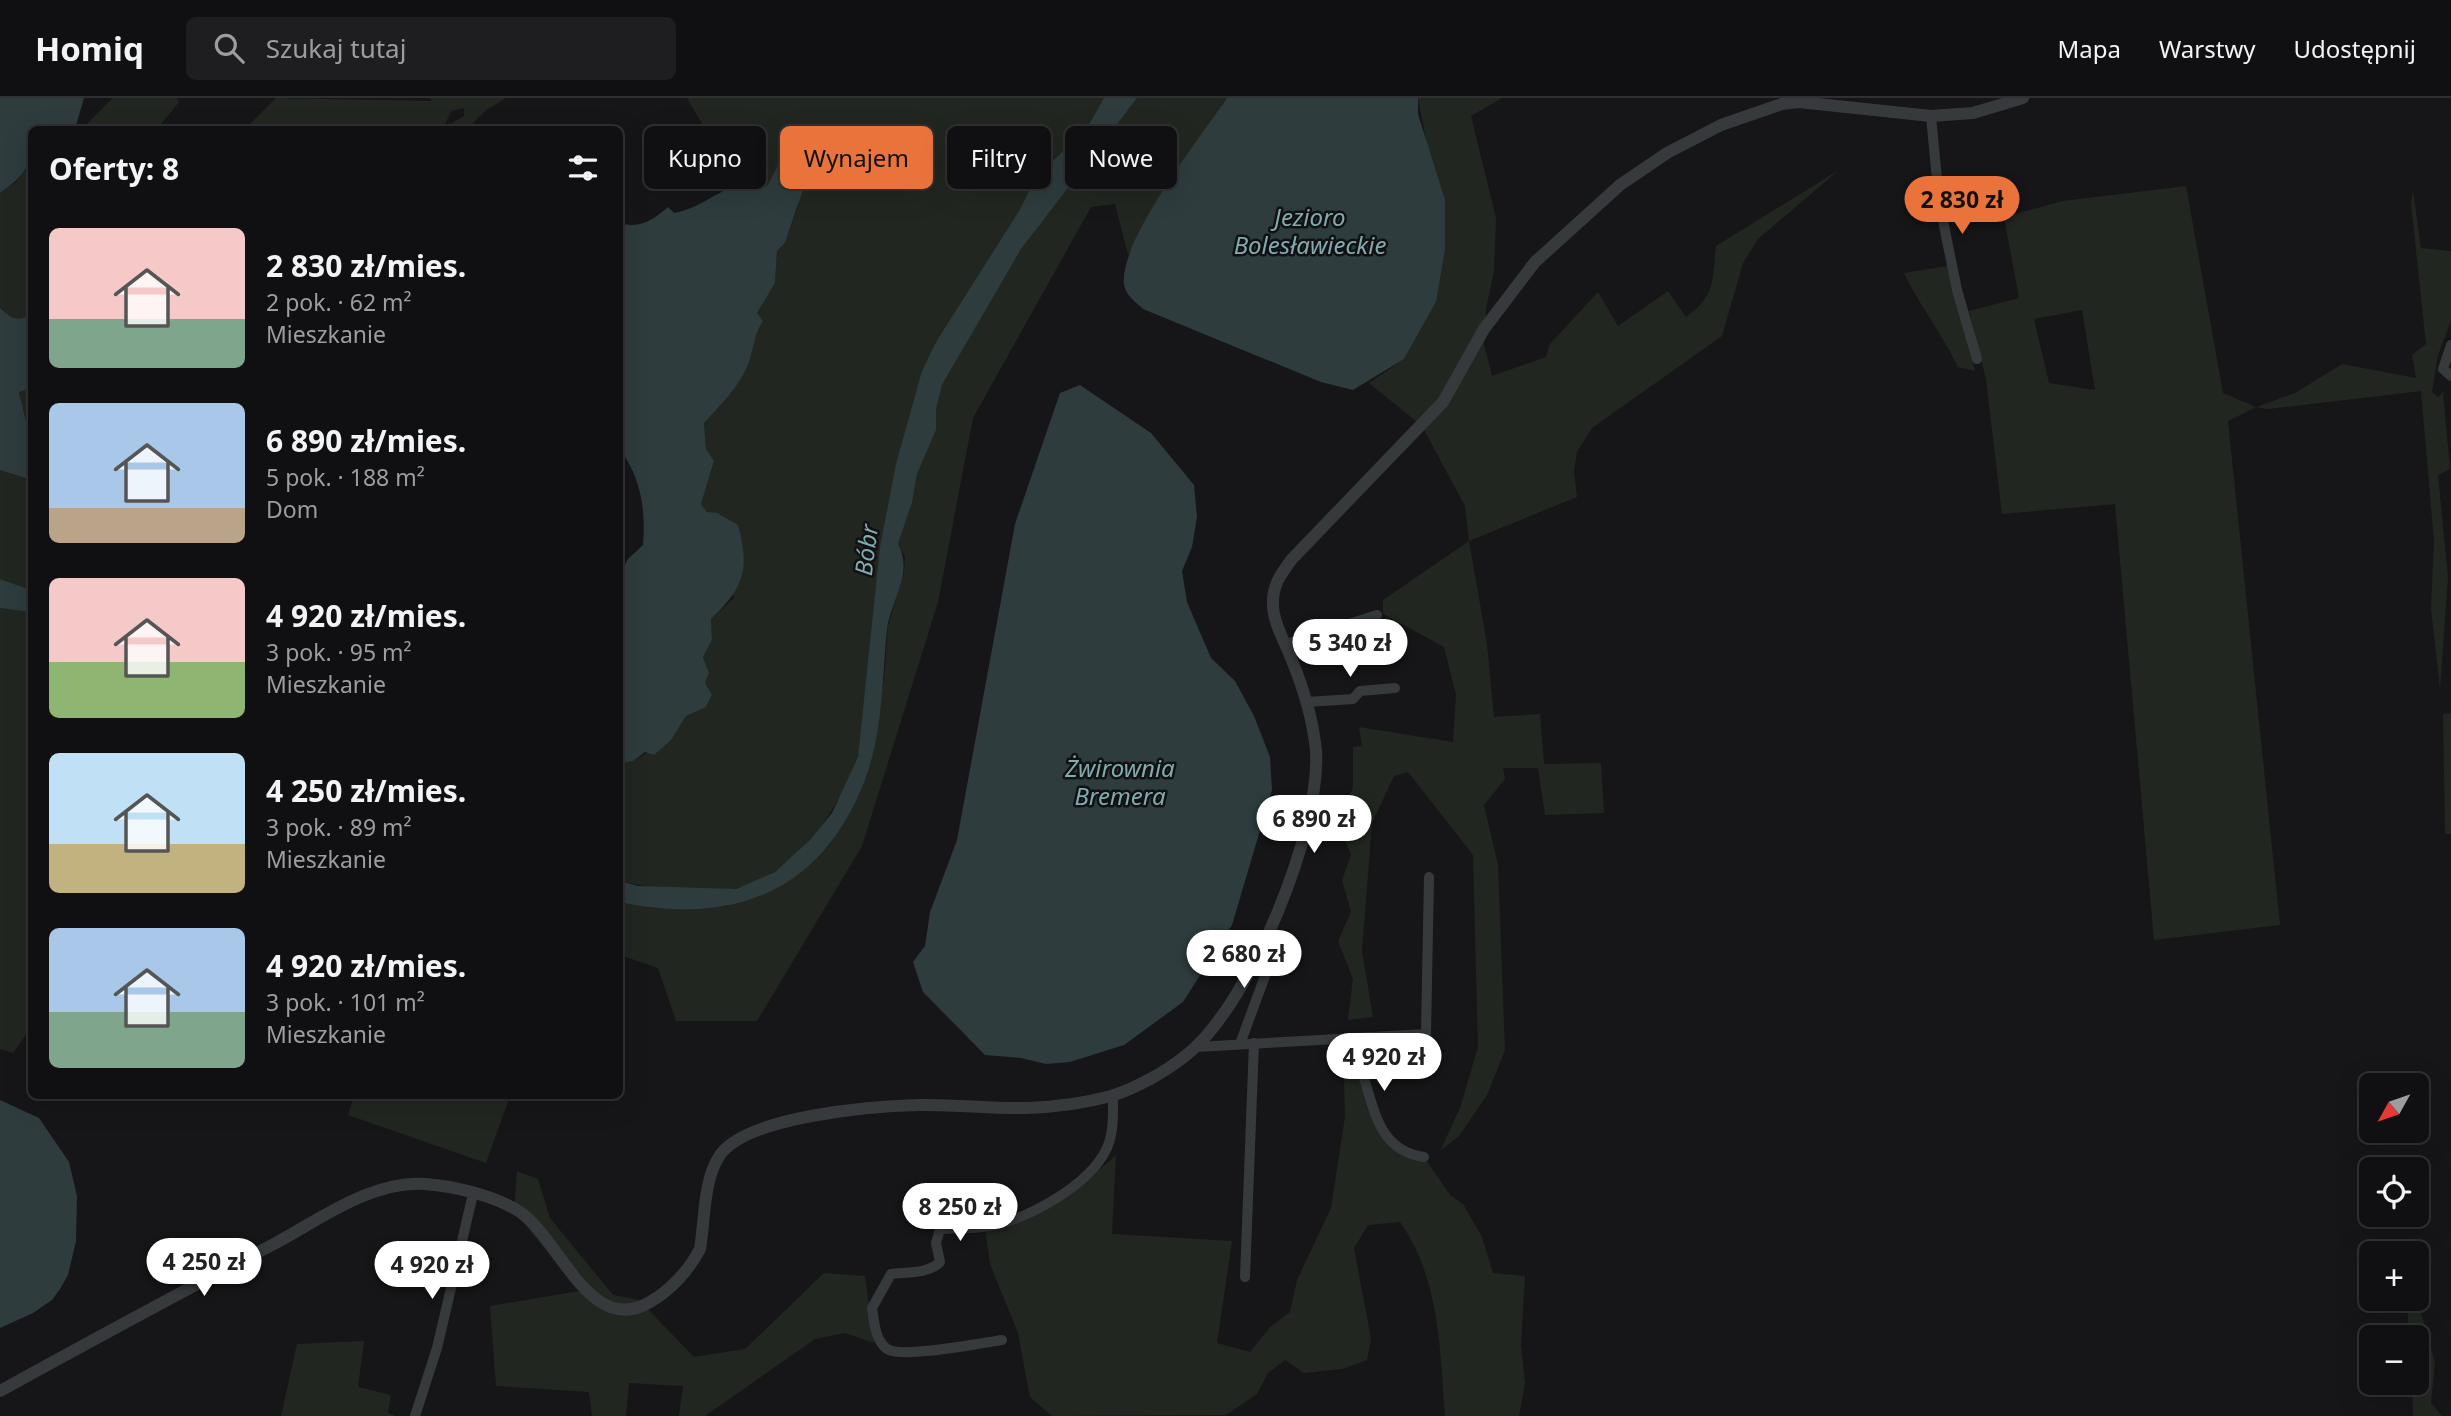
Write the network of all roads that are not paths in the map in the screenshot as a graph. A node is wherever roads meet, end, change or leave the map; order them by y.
1 (2023, 98) edge
2 (1931, 116) junction
3 (2451, 345) edge
4 (1977, 359) dead end
5 (2451, 376) edge
6 (1377, 615) dead end
7 (1286, 644) junction
8 (1395, 688) dead end
9 (1307, 702) junction
10 (1429, 877) dead end
11 (1276, 946) dead end
12 (1343, 1039) junction
13 (1254, 1043) junction
14 (1240, 1044) junction
15 (1195, 1047) junction
16 (1113, 1095) junction
17 (1424, 1157) dead end
18 (473, 1195) junction
19 (1245, 1276) dead end
20 (1002, 1340) dead end
21 (0, 1391) edge
22 (415, 1416) edge

1 - 2 street
2 - 4 street
2 - 7 street
3 - 5 street
6 - 7 street
7 - 9 street
8 - 9 street
9 - 15 street
10 - 12 street
11 - 14 street
12 - 13 street
12 - 17 street
13 - 14 street
13 - 19 street
14 - 15 street
15 - 16 street
16 - 18 street
16 - 20 street
18 - 21 street
18 - 22 street

